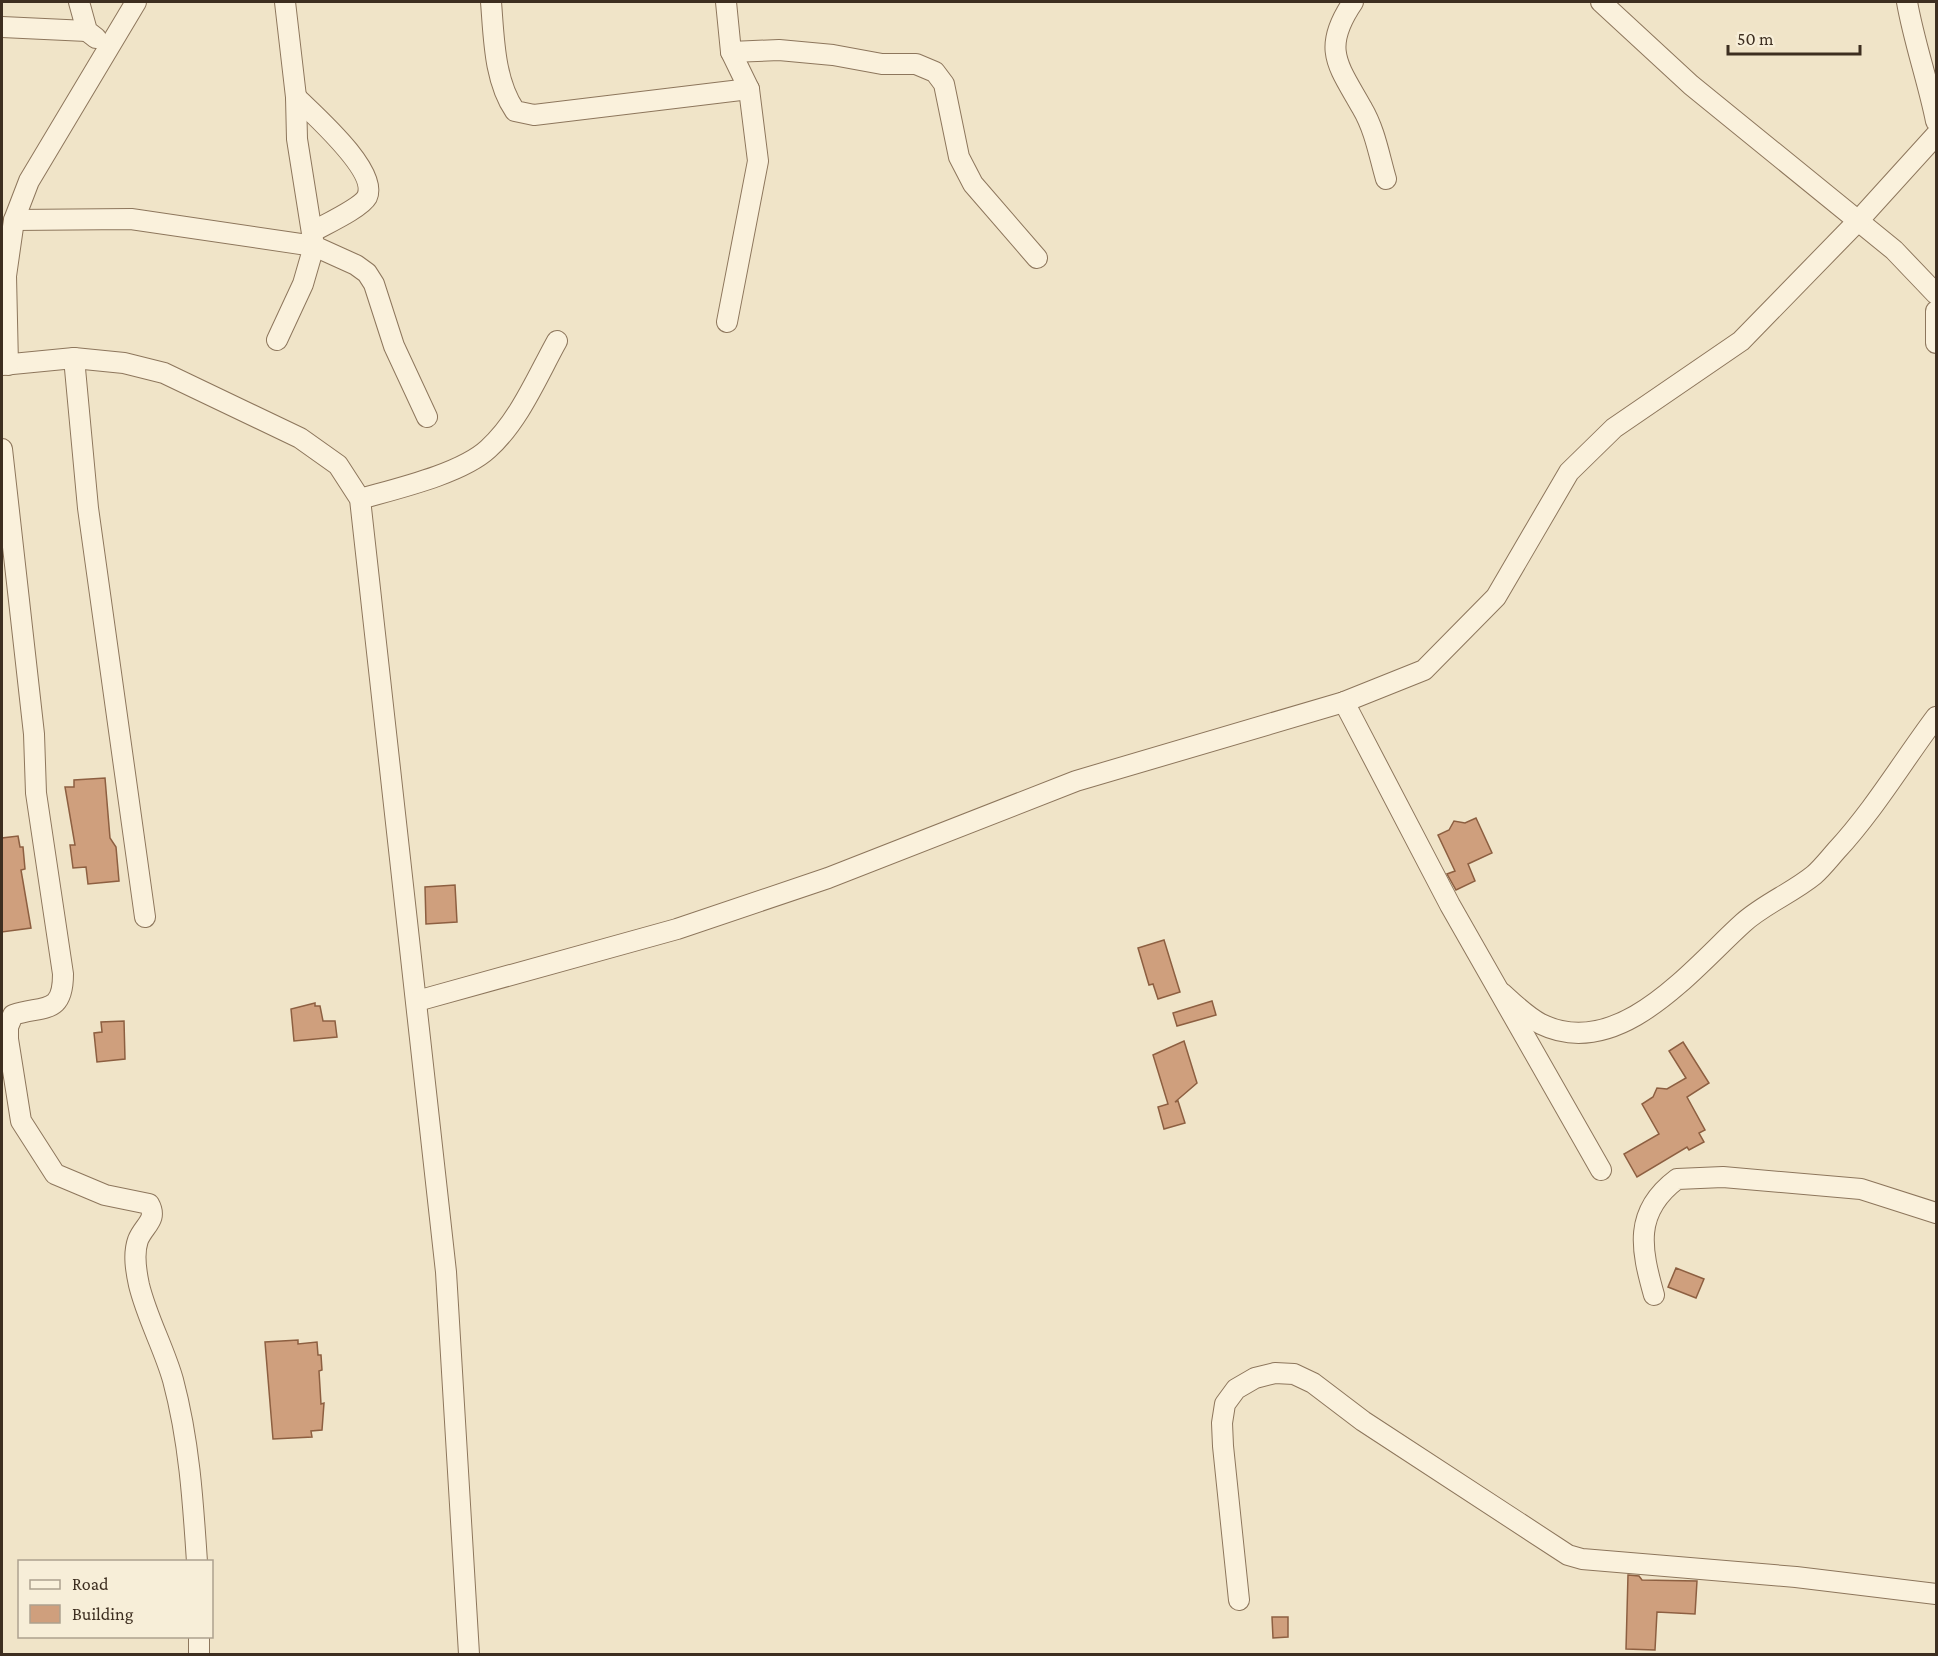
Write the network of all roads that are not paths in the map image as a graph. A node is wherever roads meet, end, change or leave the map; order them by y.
1 (79, 2) edge
2 (136, 2) edge
3 (285, 2) edge
4 (491, 2) edge
5 (726, 2) edge
6 (1353, 2) edge
7 (1601, 2) edge
8 (1908, 2) edge
9 (2, 27) edge
10 (87, 31) junction
11 (107, 47) junction
12 (731, 52) junction
13 (749, 89) junction
14 (296, 97) junction
15 (1936, 121) edge
16 (1936, 135) edge
17 (1386, 179) dead end
18 (14, 220) junction
19 (1858, 221) junction
20 (313, 239) junction
21 (1036, 258) dead end
22 (1936, 294) edge
23 (1936, 311) edge
24 (727, 322) dead end
25 (278, 340) dead end
26 (557, 341) dead end
27 (1936, 343) edge
28 (74, 358) junction
29 (5, 365) edge
30 (427, 417) dead end
31 (2, 449) edge
32 (360, 499) junction
33 (1344, 702) junction
34 (1936, 717) edge
35 (145, 917) dead end
36 (1502, 993) junction
37 (417, 1001) junction
38 (1601, 1170) dead end
39 (1936, 1213) edge
40 (1654, 1295) dead end
41 (197, 1560) edge
42 (1936, 1594) edge
43 (1239, 1600) dead end
44 (199, 1638) edge
45 (199, 1654) edge
46 (469, 1654) edge

1 - 10 street
2 - 11 street
3 - 14 street
4 - 13 street
5 - 12 street
6 - 17 street
7 - 19 street
8 - 15 street
9 - 10 street
10 - 11 street
11 - 18 street
12 - 13 street
12 - 21 street
13 - 24 street
14 - 20 street
14 - 20 street
16 - 19 street
18 - 20 street
18 - 29 street
19 - 22 street
19 - 33 street
20 - 25 street
20 - 30 street
23 - 27 street
26 - 32 street
28 - 29 street
28 - 32 street
28 - 35 street
31 - 41 street
32 - 37 street
33 - 36 street
33 - 37 street
34 - 36 street
36 - 38 street
37 - 46 street
39 - 40 street
42 - 43 street
44 - 45 street

